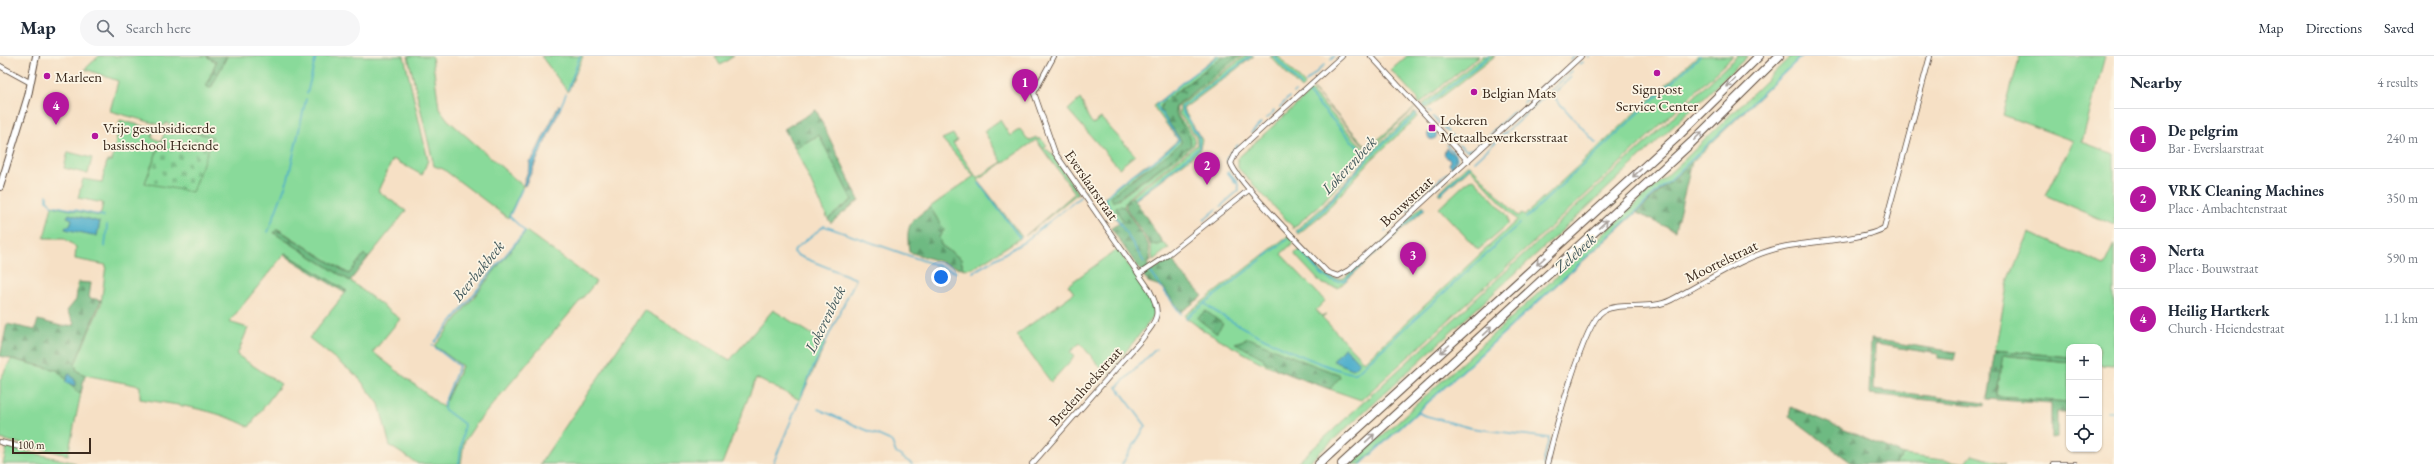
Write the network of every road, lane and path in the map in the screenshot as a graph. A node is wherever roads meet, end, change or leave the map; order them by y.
1 (36, 56) edge
2 (1054, 56) edge
3 (1342, 56) edge
4 (1371, 56) edge
5 (1581, 56) edge
6 (1759, 56) edge
7 (1779, 56) edge
8 (1930, 56) edge
9 (0, 66) edge
10 (31, 83) junction
11 (1468, 161) junction
12 (0, 187) edge
13 (1250, 189) junction
14 (1139, 274) junction
15 (1155, 323) joint
16 (0, 442) edge
17 (20, 447) dead end
18 (1032, 464) edge
19 (1319, 464) edge
20 (1342, 464) edge
21 (1547, 464) edge
22 (2053, 464) edge
23 (2075, 464) edge

1 - 10 main road
2 - 14 street, Everslaarstraat
3 - 13 street
4 - 11 street
5 - 11 street, Bouwstraat
6 -> 19 highway
20 -> 7 highway
8 - 21 street, Moortelstraat
9 - 10 street
10 - 12 main road
11 - 13 street, Bouwstraat
13 - 14 street
14 - 15 street, Everslaarstraat
15 - 18 street, Bredenhoekstraat
16 - 17 street
22 - 23 street

